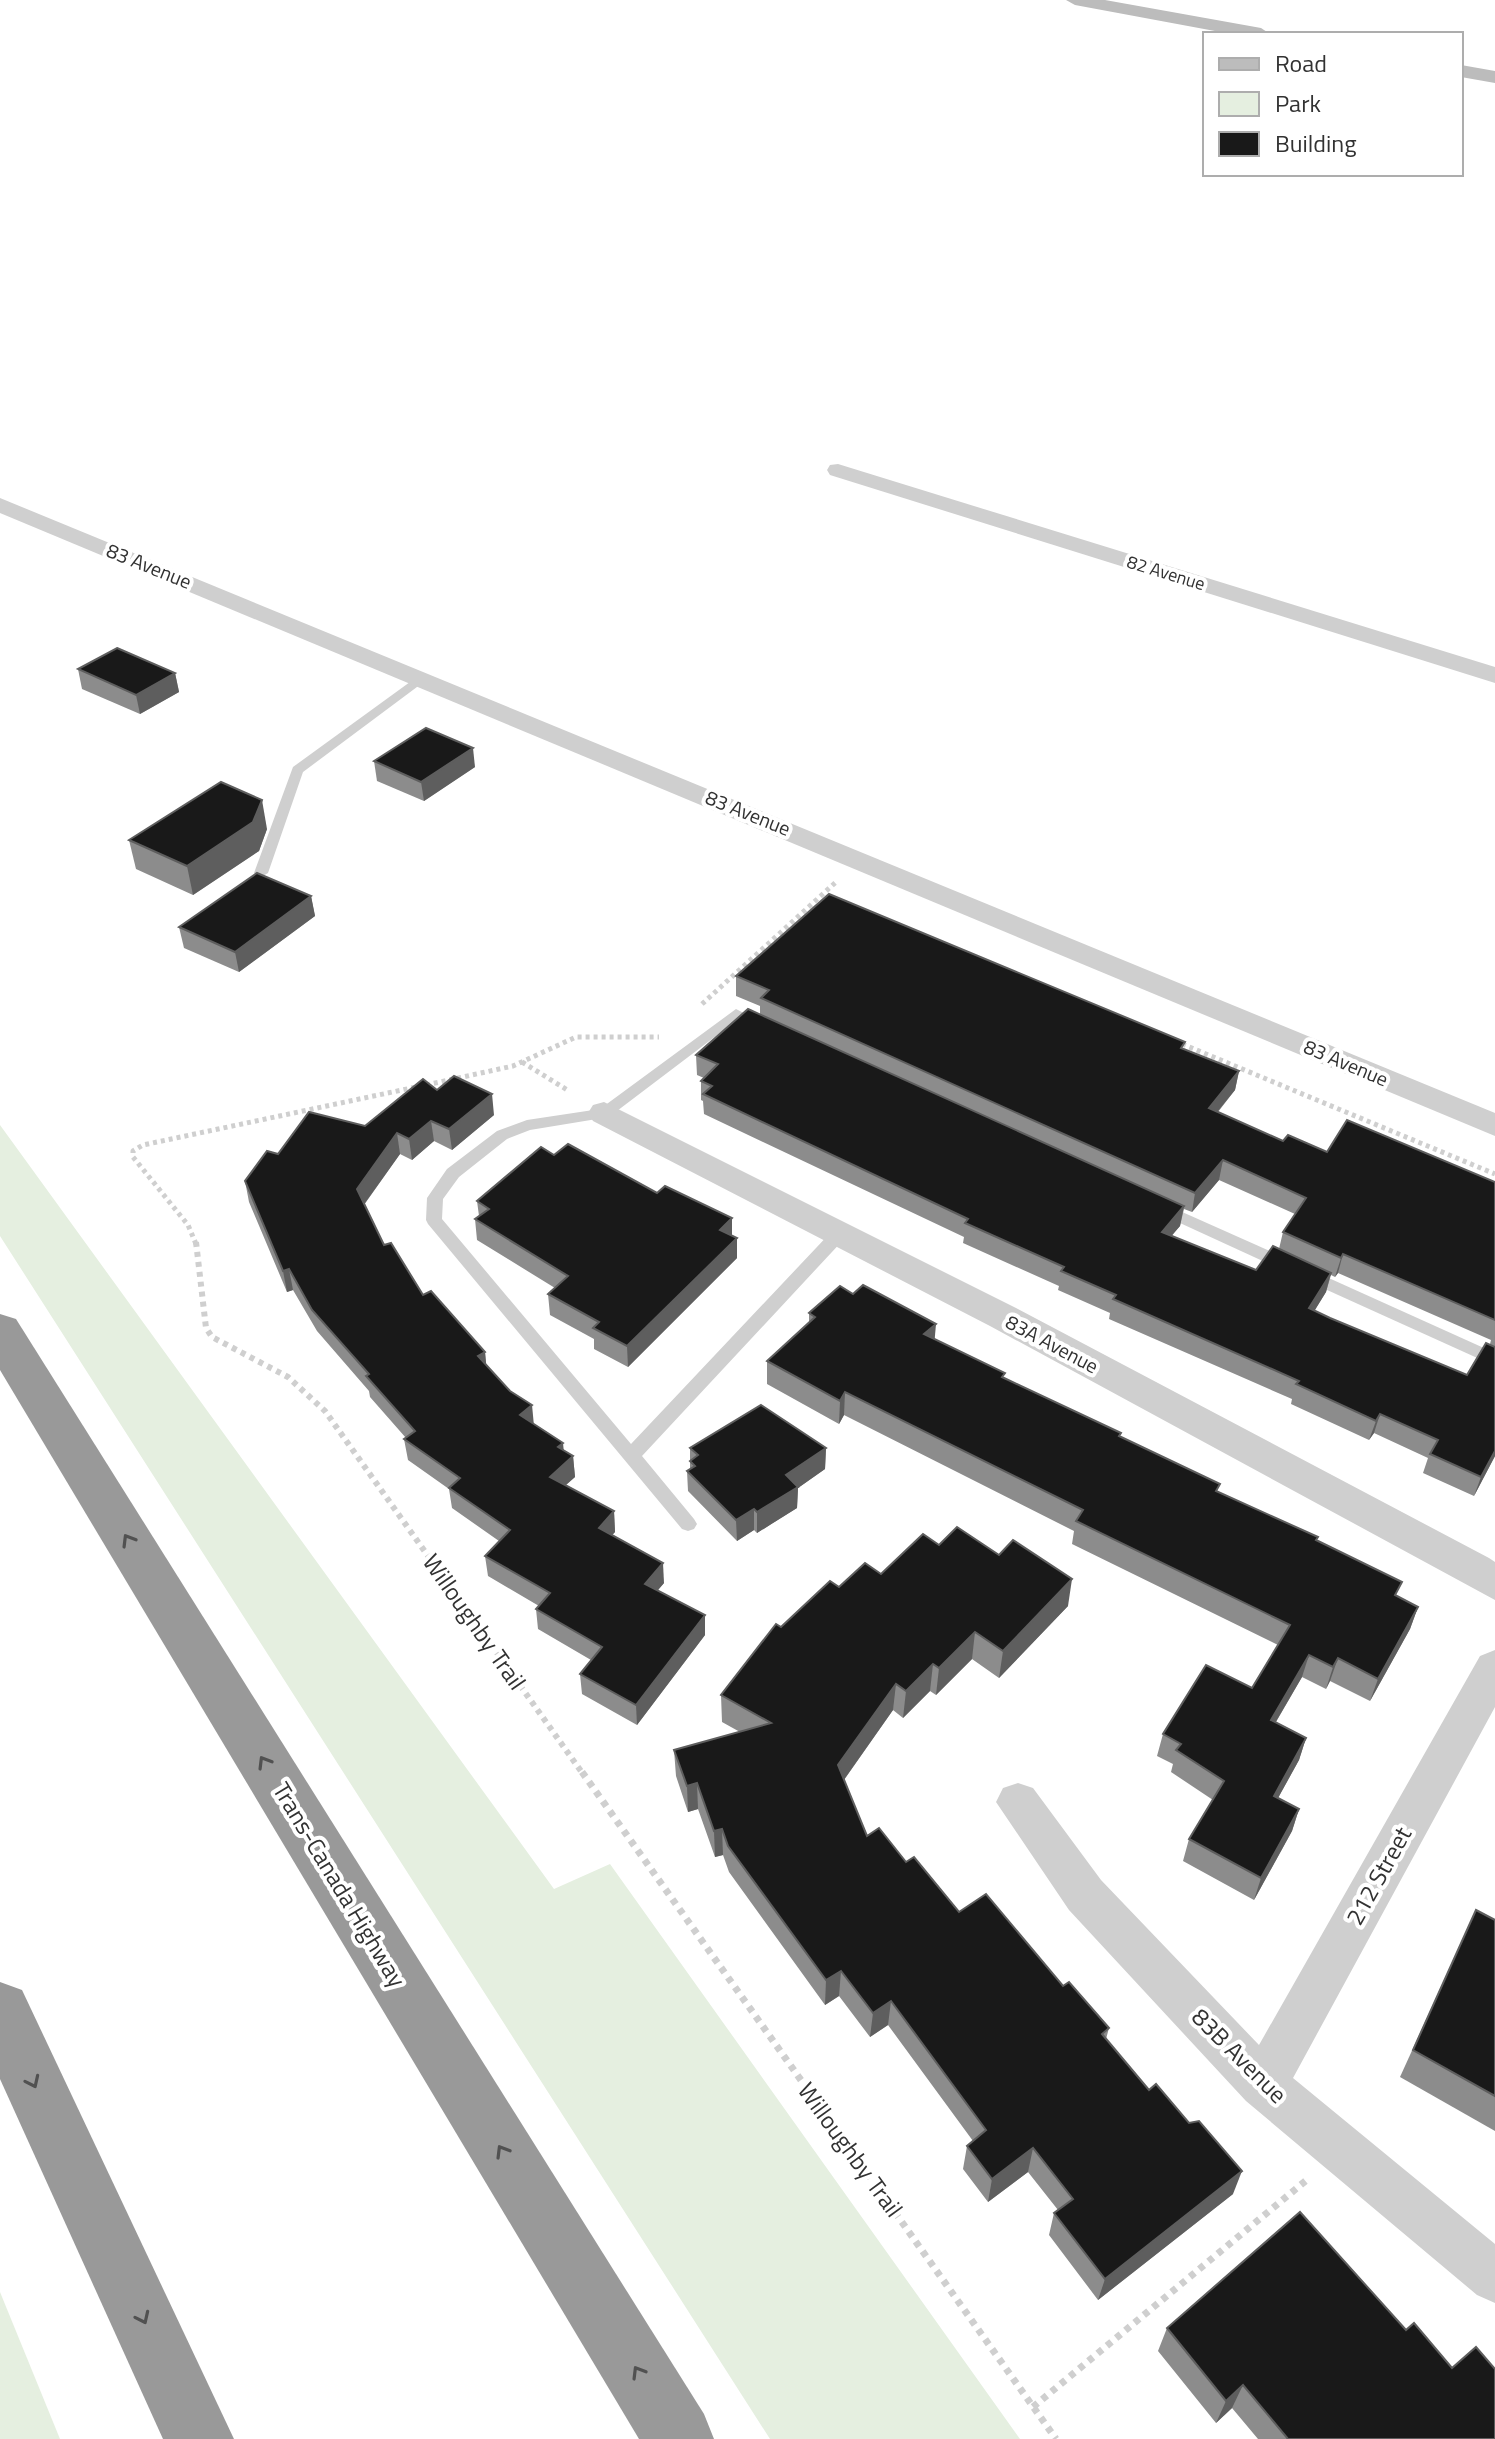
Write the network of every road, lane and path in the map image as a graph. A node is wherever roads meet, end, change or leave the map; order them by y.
1 (1075, 0) edge
2 (1250, 32) edge
3 (1463, 71) edge
4 (1495, 77) edge
5 (838, 470) dead end
6 (0, 505) edge
7 (1495, 675) edge
8 (421, 678) junction
9 (261, 873) edge
10 (835, 901) edge
11 (698, 1007) dead end
12 (779, 1034) edge
13 (667, 1035) dead end
14 (1173, 1041) edge
15 (522, 1062) junction
16 (604, 1113) junction
17 (1495, 1125) edge
18 (1495, 1174) edge
19 (1151, 1204) edge
20 (839, 1234) junction
21 (0, 1331) edge
22 (1495, 1360) edge
23 (631, 1456) junction
24 (688, 1524) dead end
25 (1495, 1584) edge
26 (1495, 1668) edge
27 (1018, 1802) dead end
28 (0, 2011) edge
29 (1263, 2084) junction
30 (1341, 2152) junction
31 (1495, 2277) edge
32 (1033, 2407) junction
33 (199, 2439) edge
34 (679, 2439) edge
35 (1056, 2439) edge

1 - 2 main road
3 - 4 main road
5 - 7 street, 82 Avenue
6 - 8 street, 83 Avenue
8 - 9 lane
8 - 17 street, 83 Avenue
10 - 11 path
12 - 16 lane
13 - 15 path
14 - 18 path
15 - 16 path
15 - 32 path, Willoughby Trail
16 - 20 street, 83A Avenue
16 - 23 lane
19 - 22 lane
20 - 23 lane
20 - 25 street, 83A Avenue
34 -> 21 highway, Trans-Canada Highway
23 - 24 lane
26 - 29 street, 212 Street
27 - 29 street, 83B Avenue
28 -> 33 highway
29 - 30 street, 83B Avenue
30 - 31 street, 83B Avenue
30 - 32 path
32 - 35 path, Willoughby Trail

